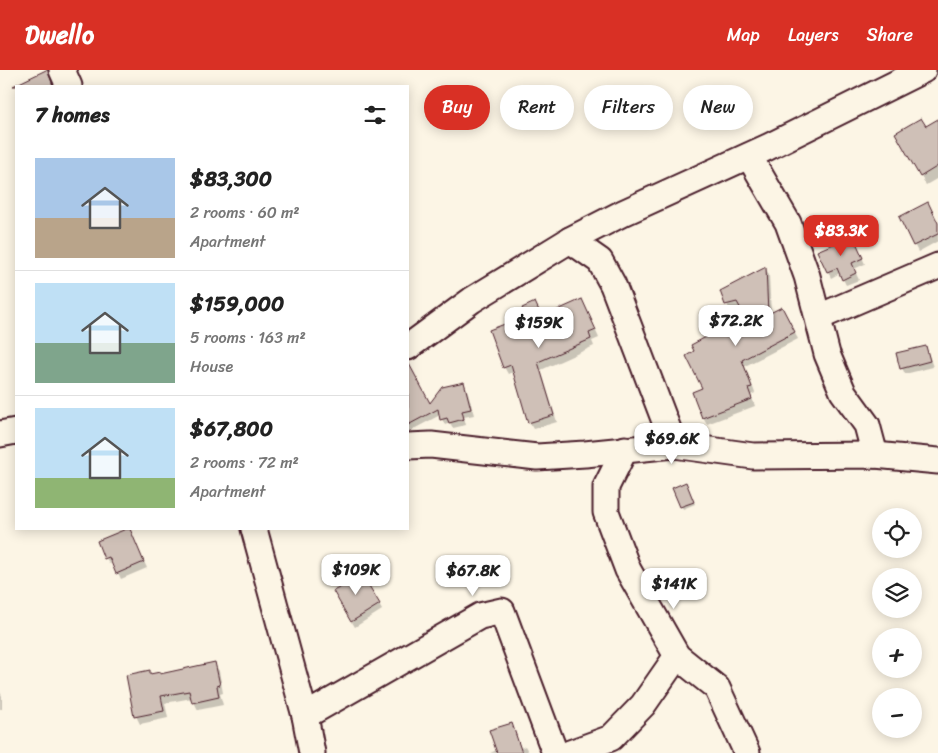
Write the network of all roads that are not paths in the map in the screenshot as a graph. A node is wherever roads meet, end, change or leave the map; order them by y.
1 (62, 70) edge
2 (923, 70) edge
3 (69, 85) edge
4 (749, 156) junction
5 (570, 240) junction
6 (938, 266) edge
7 (818, 317) junction
8 (409, 346) edge
9 (15, 431) edge
10 (0, 434) edge
11 (674, 445) junction
12 (409, 446) edge
13 (626, 449) junction
14 (875, 456) junction
15 (938, 461) edge
16 (254, 530) edge
17 (677, 656) junction
18 (305, 716) junction
19 (312, 753) edge
20 (555, 753) edge
21 (570, 753) edge
22 (747, 753) edge

1 - 3 street
2 - 4 street
4 - 5 street
4 - 7 street
5 - 8 street
5 - 11 street
6 - 7 street
7 - 14 street
9 - 10 street
11 - 13 street
11 - 14 street
12 - 13 street
13 - 17 street
14 - 15 street
16 - 18 street
17 - 21 street
17 - 22 street
18 - 19 street
18 - 20 street

